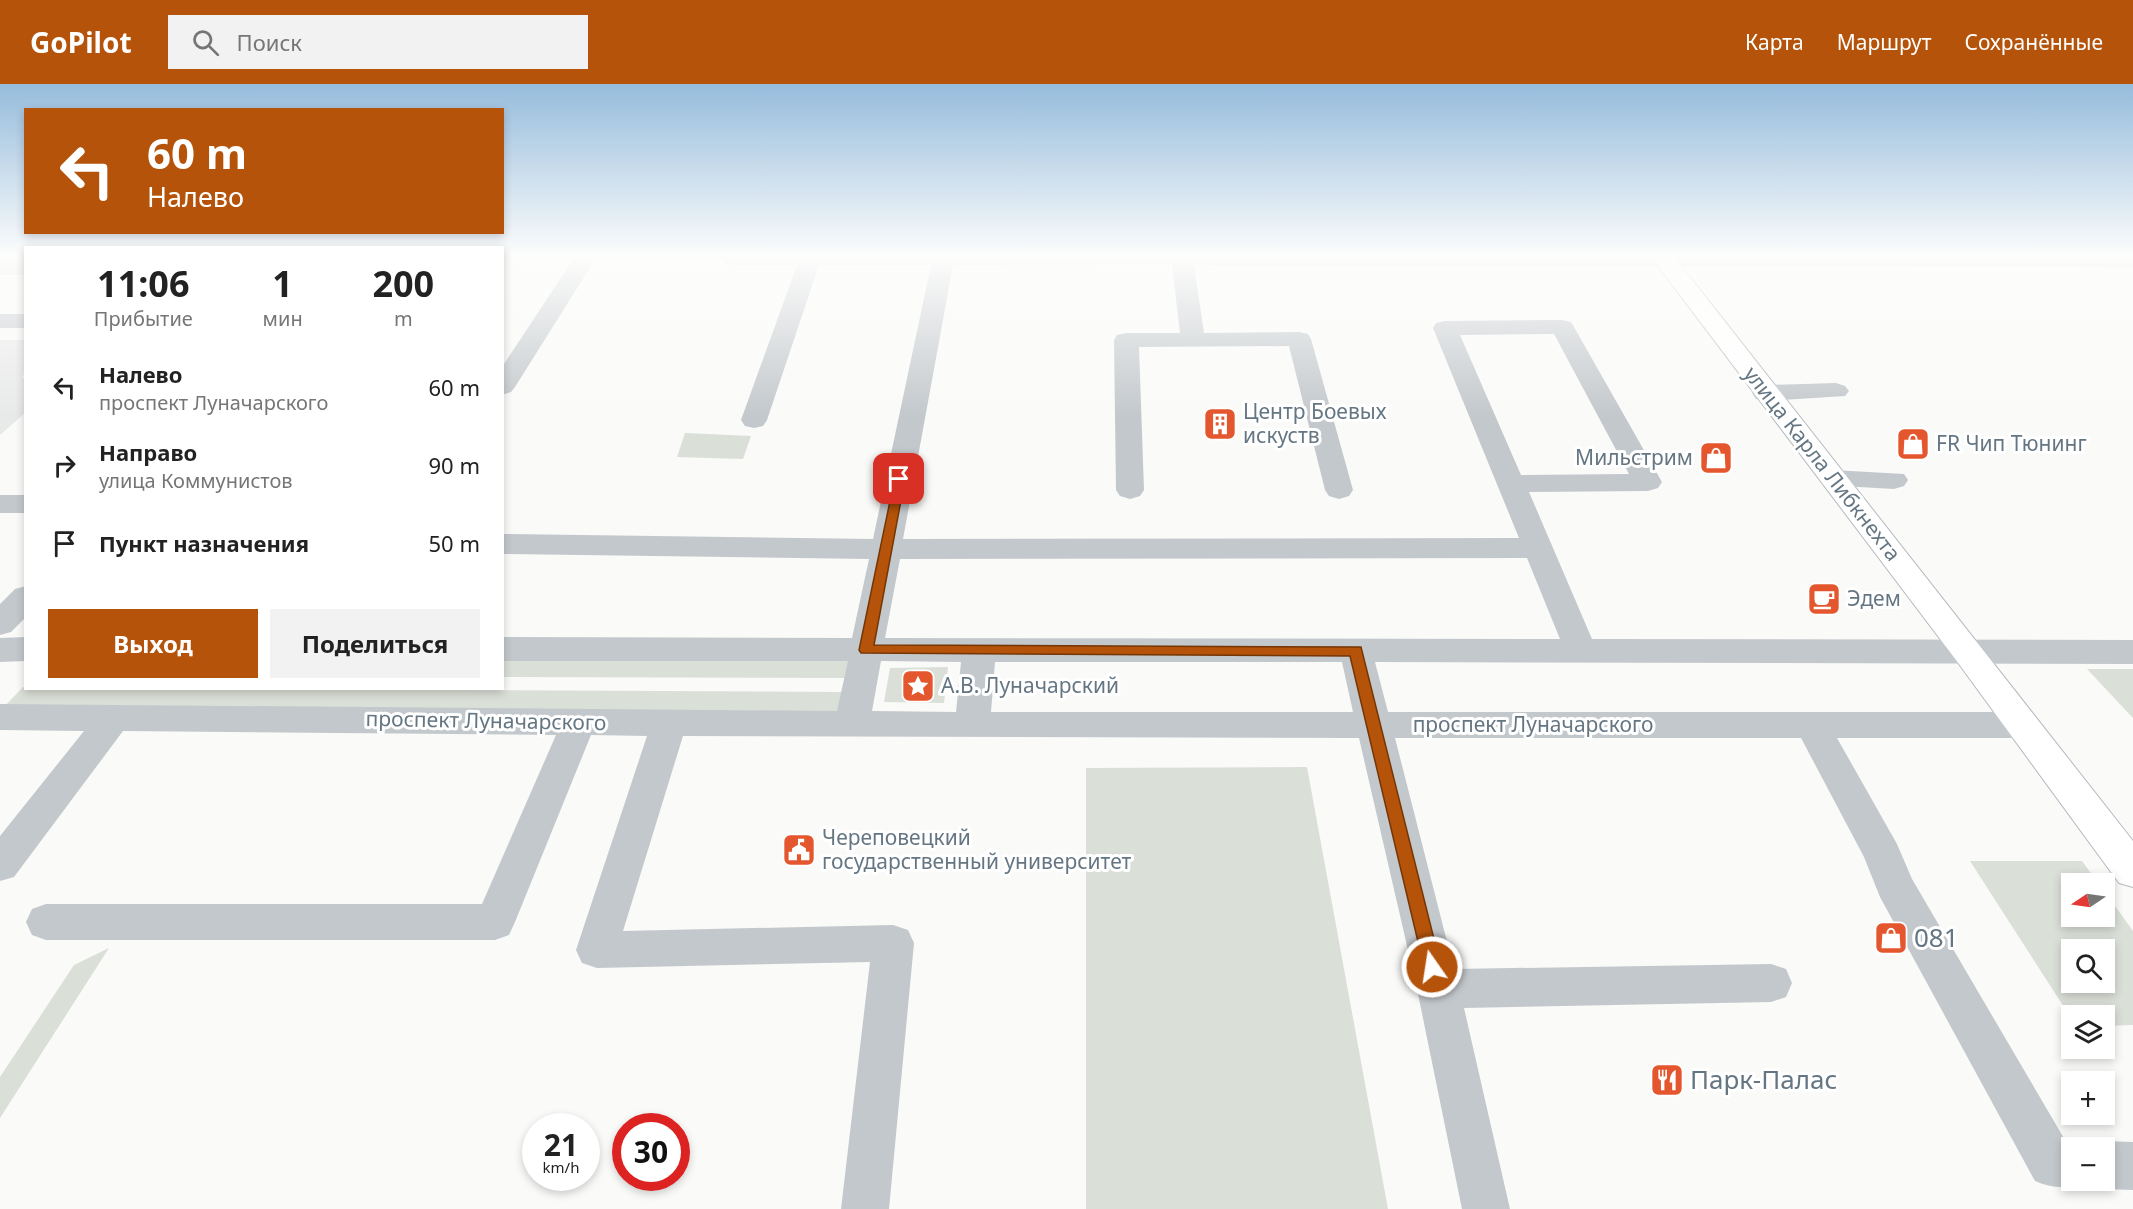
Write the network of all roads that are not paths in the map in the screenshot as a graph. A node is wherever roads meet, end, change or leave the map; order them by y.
1 (551, 310) edge
2 (792, 310) edge
3 (933, 310) edge
4 (1189, 310) edge
5 (1702, 310) edge
6 (0, 321) edge
7 (24, 321) edge
8 (1193, 340) junction
9 (504, 384) edge
10 (1836, 392) dead end
11 (1765, 393) junction
12 (754, 420) dead end
13 (1833, 479) junction
14 (1894, 480) dead end
15 (1511, 484) junction
16 (1130, 490) dead end
17 (1339, 490) dead end
18 (0, 504) edge
19 (24, 504) edge
20 (504, 544) edge
21 (886, 549) junction
22 (1538, 549) junction
23 (24, 599) edge
24 (0, 624) edge
25 (24, 649) edge
26 (0, 650) edge
27 (504, 650) edge
28 (866, 650) junction
29 (979, 650) junction
30 (1356, 651) junction
31 (1581, 651) junction
32 (2133, 651) edge
33 (1968, 652) junction
34 (0, 717) edge
35 (114, 718) junction
36 (579, 722) junction
37 (669, 723) junction
38 (852, 724) junction
39 (1811, 724) junction
40 (972, 725) junction
41 (1375, 725) junction
42 (2023, 725) junction
43 (0, 865) edge
44 (2133, 871) edge
45 (46, 922) dead end
46 (1772, 983) dead end
47 (1438, 989) junction
48 (2061, 1164) edge
49 (2115, 1165) edge
50 (2133, 1166) edge
51 (865, 1209) edge
52 (1486, 1209) edge

1 - 9 street
2 - 12 street
3 - 21 street
4 - 8 street
5 - 11 main road, улица Карла Либкнехта
6 - 7 street
8 - 16 street
8 - 17 street
10 - 11 street
11 - 13 main road, улица Карла Либкнехта
13 - 14 street
13 - 33 main road, улица Карла Либкнехта
15 - 15 street
15 - 22 street
18 - 19 street
20 - 21 street
21 - 22 street
21 - 28 street
22 - 31 street
23 - 24 street
25 - 26 street
27 - 28 street
28 - 29 street
28 - 38 street
29 - 30 street
29 - 40 street
30 - 31 street
30 - 41 street
31 - 33 street
32 - 33 street
33 - 42 main road, улица Карла Либкнехта
34 - 35 street, проспект Луначарского
35 - 36 street, проспект Луначарского
35 - 43 street
36 - 37 street, проспект Луначарского
36 - 45 street
37 - 38 street, проспект Луначарского
37 - 51 street
38 - 40 street, проспект Луначарского
39 - 41 street, проспект Луначарского
39 - 42 street, проспект Луначарского
39 - 48 street
40 - 41 street, проспект Луначарского
41 - 47 street
42 - 44 main road, улица Карла Либкнехта
46 - 47 street
47 - 52 street
49 - 50 street

